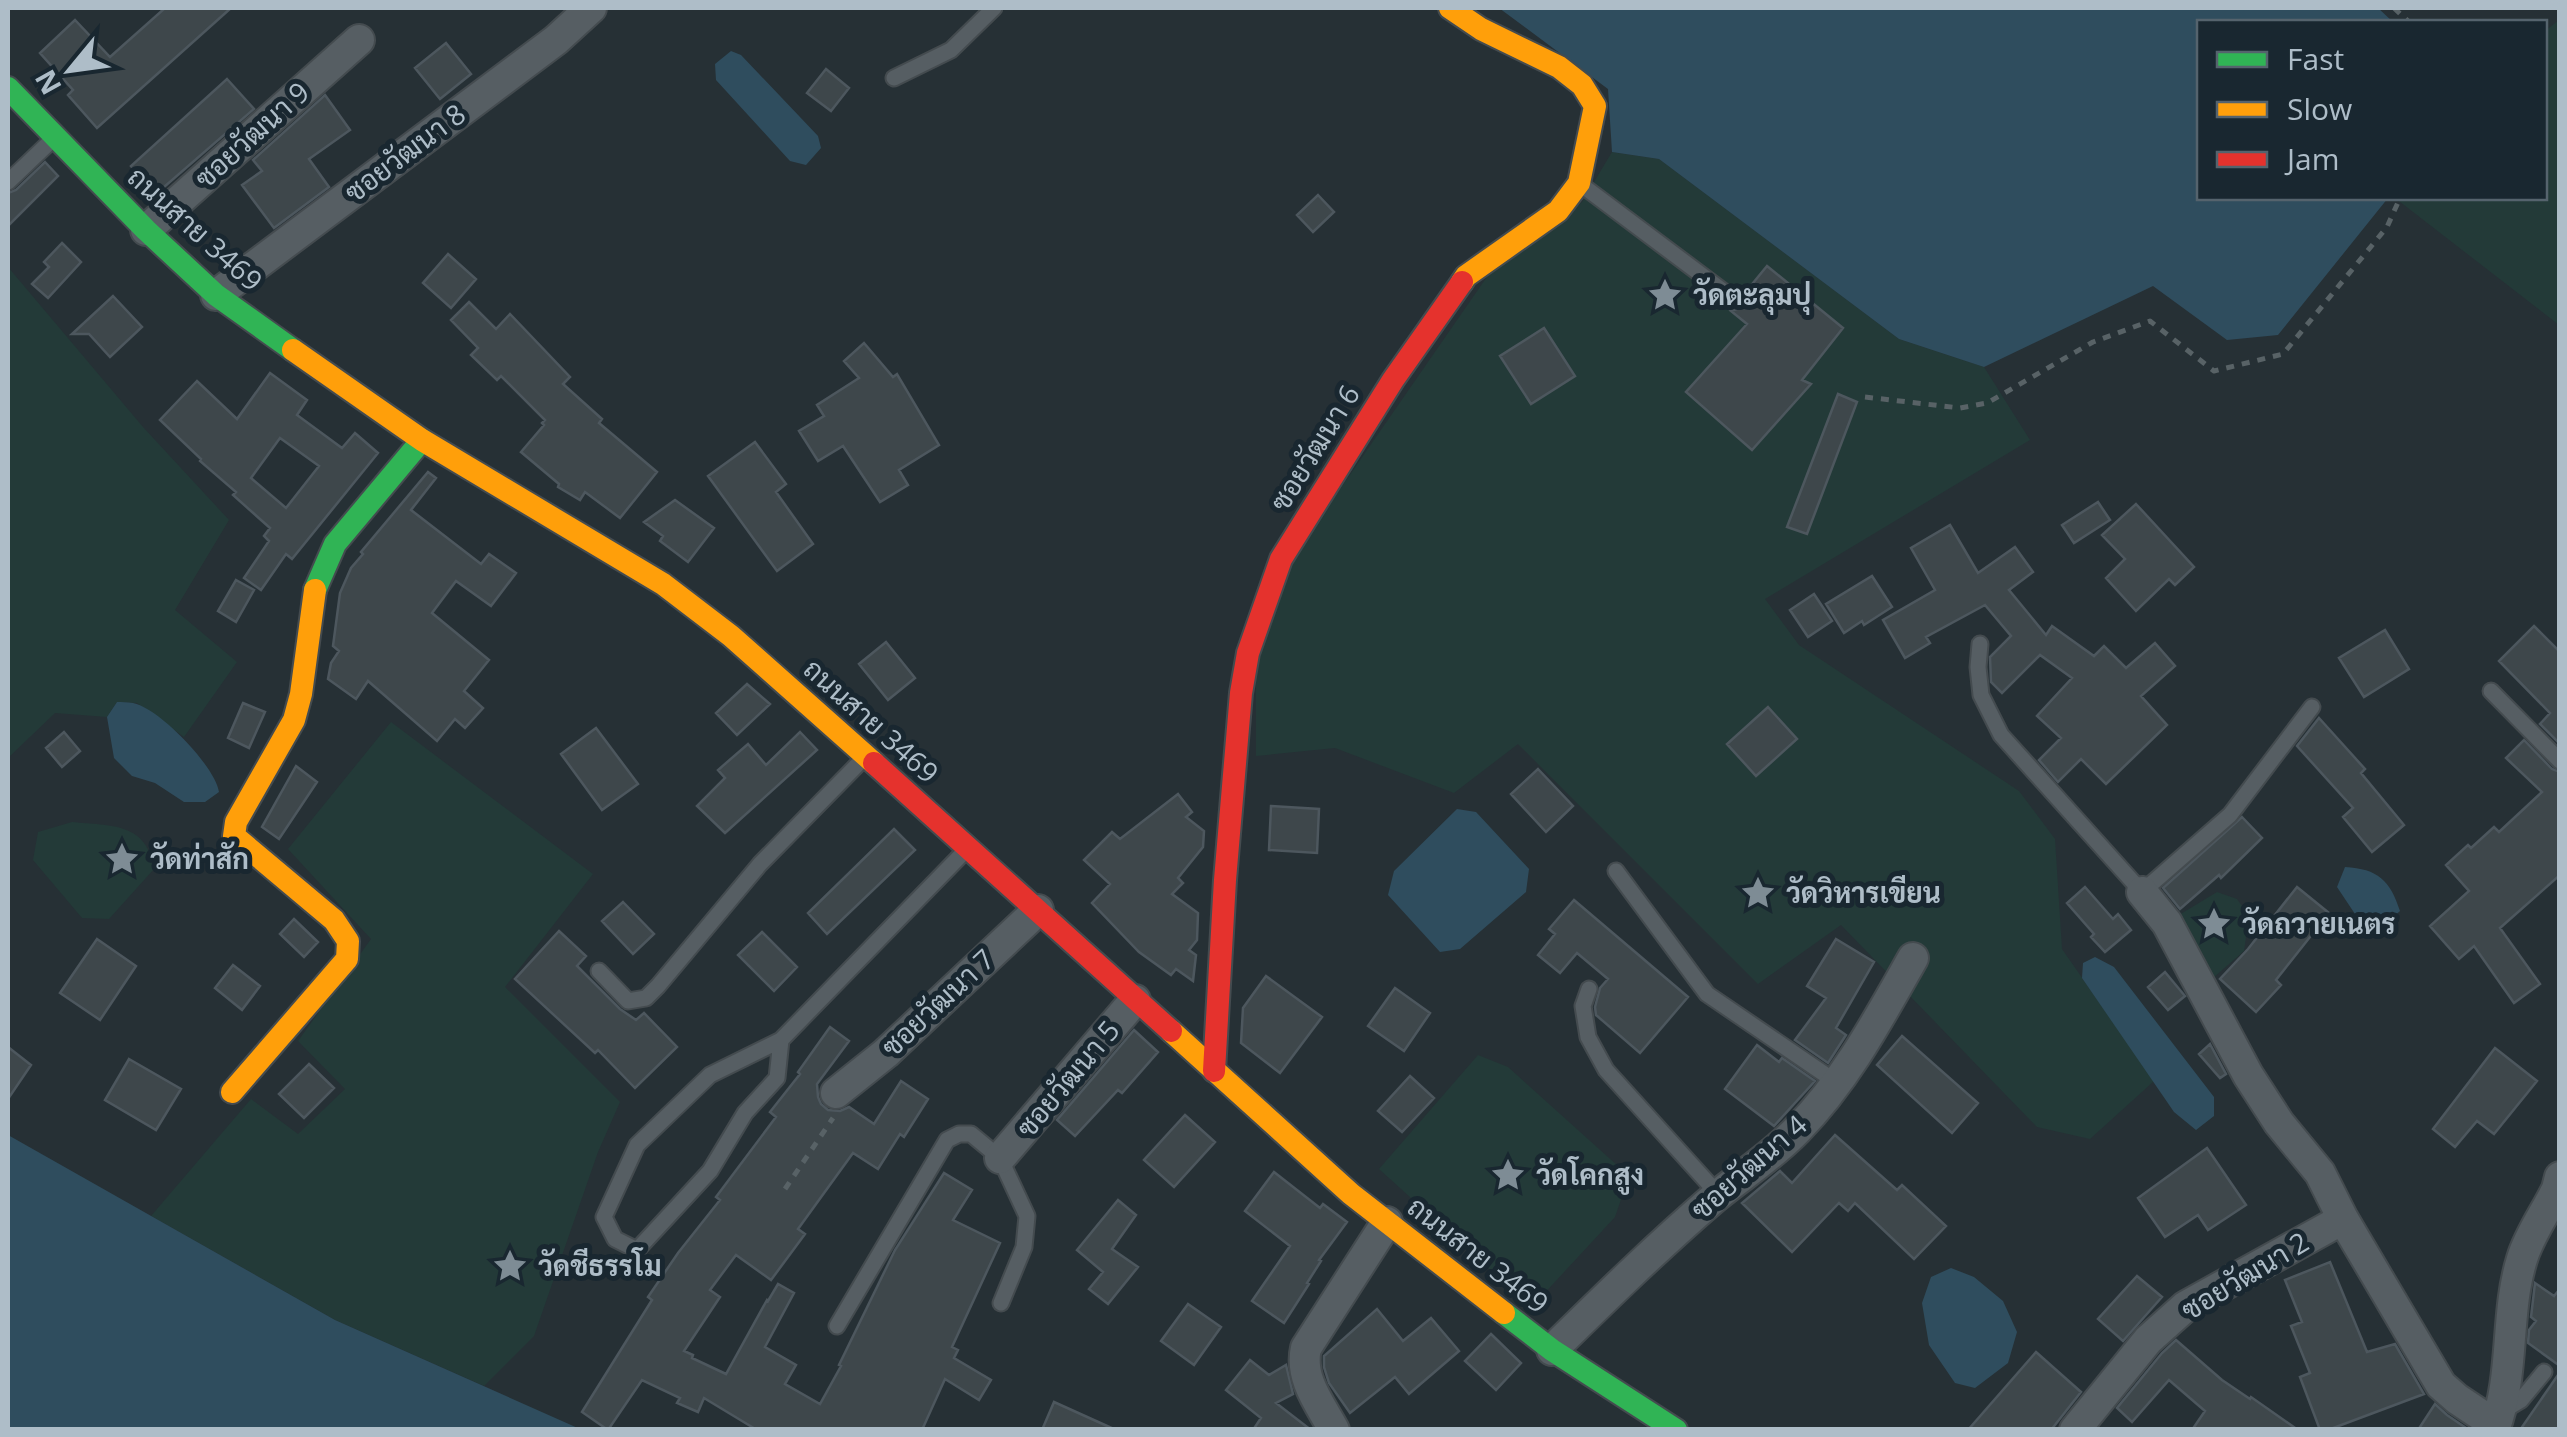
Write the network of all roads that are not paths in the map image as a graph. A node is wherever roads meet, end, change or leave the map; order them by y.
1 (591, 8) edge
2 (994, 8) edge
3 (1450, 8) edge
4 (358, 40) dead end
5 (894, 78) dead end
6 (8, 88) edge
7 (54, 137) junction
8 (8, 182) edge
9 (1580, 183) junction
10 (146, 230) junction
11 (216, 295) junction
12 (1736, 300) dead end
13 (422, 440) junction
14 (1980, 644) dead end
15 (2491, 691) dead end
16 (2312, 707) dead end
17 (866, 756) junction
18 (2560, 762) edge
19 (968, 848) junction
20 (1616, 871) dead end
21 (2142, 892) junction
22 (1038, 910) junction
23 (1913, 958) dead end
24 (599, 971) dead end
25 (1588, 989) dead end
26 (1135, 1000) junction
27 (780, 1040) junction
28 (1214, 1071) junction
29 (1836, 1082) junction
30 (232, 1092) dead end
31 (836, 1093) dead end
32 (1000, 1158) junction
33 (2559, 1186) edge
34 (1718, 1194) junction
35 (2342, 1218) junction
36 (1387, 1222) junction
37 (1001, 1303) dead end
38 (838, 1326) dead end
39 (1552, 1350) junction
40 (2544, 1372) dead end
41 (2497, 1419) edge
42 (1334, 1430) edge
43 (1676, 1430) edge
44 (2075, 1430) edge

1 - 11 street, ซอยวัฒนา 8
2 - 5 lane
3 - 9 street
4 - 10 street, ซอยวัฒนา 9
6 - 7 street, ถนนสาย 3469
7 - 8 lane
7 - 10 street, ถนนสาย 3469
9 - 12 lane
9 - 28 street, ซอยวัฒนา 6
10 - 11 street, ถนนสาย 3469
11 - 13 street, ถนนสาย 3469
13 - 17 street, ถนนสาย 3469
13 - 30 street
14 - 21 lane
15 - 18 lane
16 - 21 lane
17 - 19 street, ถนนสาย 3469
17 - 24 lane
19 - 22 street, ถนนสาย 3469
19 - 27 lane
20 - 29 lane
21 - 35 street
22 - 26 street, ถนนสาย 3469
22 - 31 street, ซอยวัฒนา 7
23 - 29 street, ซอยวัฒนา 4
25 - 34 lane
26 - 28 street, ถนนสาย 3469
26 - 32 street, ซอยวัฒนา 5
27 - 27 lane
28 - 36 street, ถนนสาย 3469
29 - 34 street, ซอยวัฒนา 4
32 - 37 lane
32 - 38 lane
33 - 41 street
34 - 39 street, ซอยวัฒนา 4
35 - 41 street
35 - 44 street, ซอยวัฒนา 2
36 - 39 street, ถนนสาย 3469
36 - 42 street
39 - 43 street, ถนนสาย 3469
40 - 41 lane

